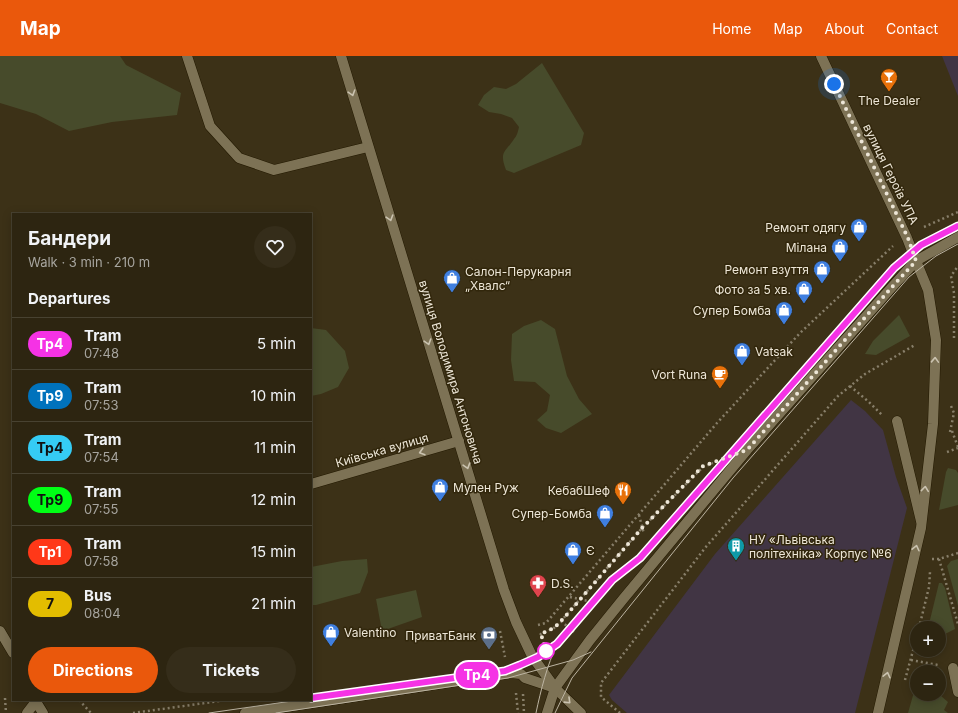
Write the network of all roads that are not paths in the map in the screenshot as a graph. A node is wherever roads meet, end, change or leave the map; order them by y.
1 (187, 56) edge
2 (341, 56) edge
3 (821, 56) edge
4 (368, 147) junction
5 (958, 237) edge
6 (916, 261) junction
7 (897, 422) dead end
8 (459, 441) junction
9 (312, 484) edge
10 (922, 523) junction
11 (0, 631) edge
12 (12, 652) edge
13 (953, 668) road end
14 (555, 688) junction
15 (958, 692) edge
16 (36, 701) edge
17 (27, 713) edge
18 (43, 713) edge
19 (245, 713) edge
20 (547, 713) edge
21 (580, 713) edge
22 (878, 713) edge

1 - 4 main road
2 -> 4 main road, вулиця Володимира Антоновича
3 - 6 main road, вулиця Героїв УПА
4 -> 8 main road, вулиця Володимира Антоновича
5 - 6 main road
10 -> 6 main road, вулиця Героїв УПА
6 - 14 main road
7 - 10 main road
8 -> 9 main road, Київська вулиця
8 -> 14 main road, вулиця Володимира Антоновича
22 -> 10 main road, вулиця Героїв УПА
11 - 12 main road
13 - 15 main road
14 - 19 main road
14 - 20 main road
14 -> 21 main road, вулиця Володимира Антоновича
16 - 17 main road
16 - 18 main road

